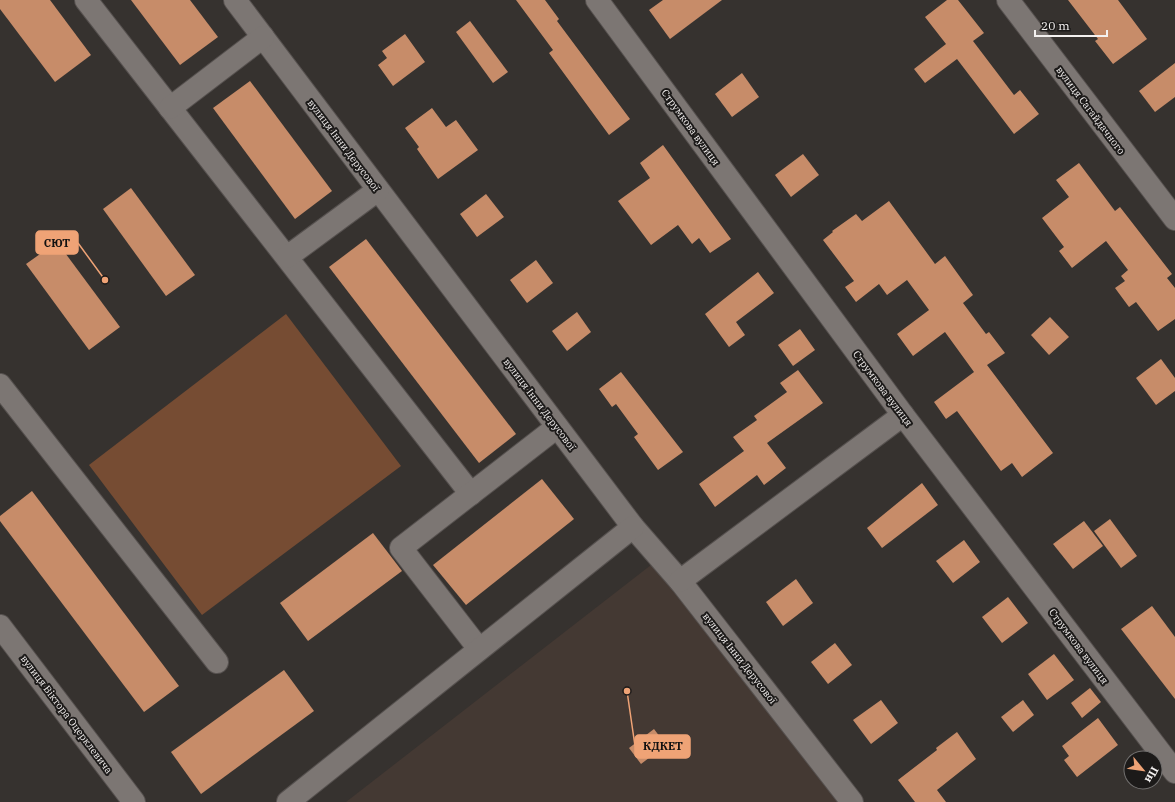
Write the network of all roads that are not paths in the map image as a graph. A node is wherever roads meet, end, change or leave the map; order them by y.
1 (86, 0) edge
2 (234, 0) edge
3 (597, 0) edge
4 (1008, 0) edge
5 (263, 37) junction
6 (170, 108) junction
7 (378, 190) junction
8 (1175, 219) edge
9 (287, 257) junction
10 (0, 385) edge
11 (903, 414) junction
12 (557, 426) junction
13 (471, 494) junction
14 (633, 527) junction
15 (680, 581) junction
16 (0, 626) edge
17 (479, 649) junction
18 (217, 662) dead end
19 (1175, 772) edge
20 (134, 802) edge
21 (288, 802) edge
22 (852, 802) edge

1 - 6 street
2 - 5 street, вулиця Інни Дерусової
3 - 11 street, Струмкова вулиця
4 - 8 street, вулиця Сагайдачного
5 - 6 street
5 - 7 street, вулиця Інни Дерусової
6 - 9 street
7 - 9 street
7 - 12 street, вулиця Інни Дерусової
9 - 13 street
10 - 18 street
11 - 15 street
11 - 19 street, Струмкова вулиця
12 - 13 street
12 - 14 street, вулиця Інни Дерусової
13 - 17 street
14 - 15 street, вулиця Інни Дерусової
14 - 17 street
15 - 22 street, вулиця Інни Дерусової
16 - 20 street, вулиця Віктора Оцерклевича
17 - 21 street

